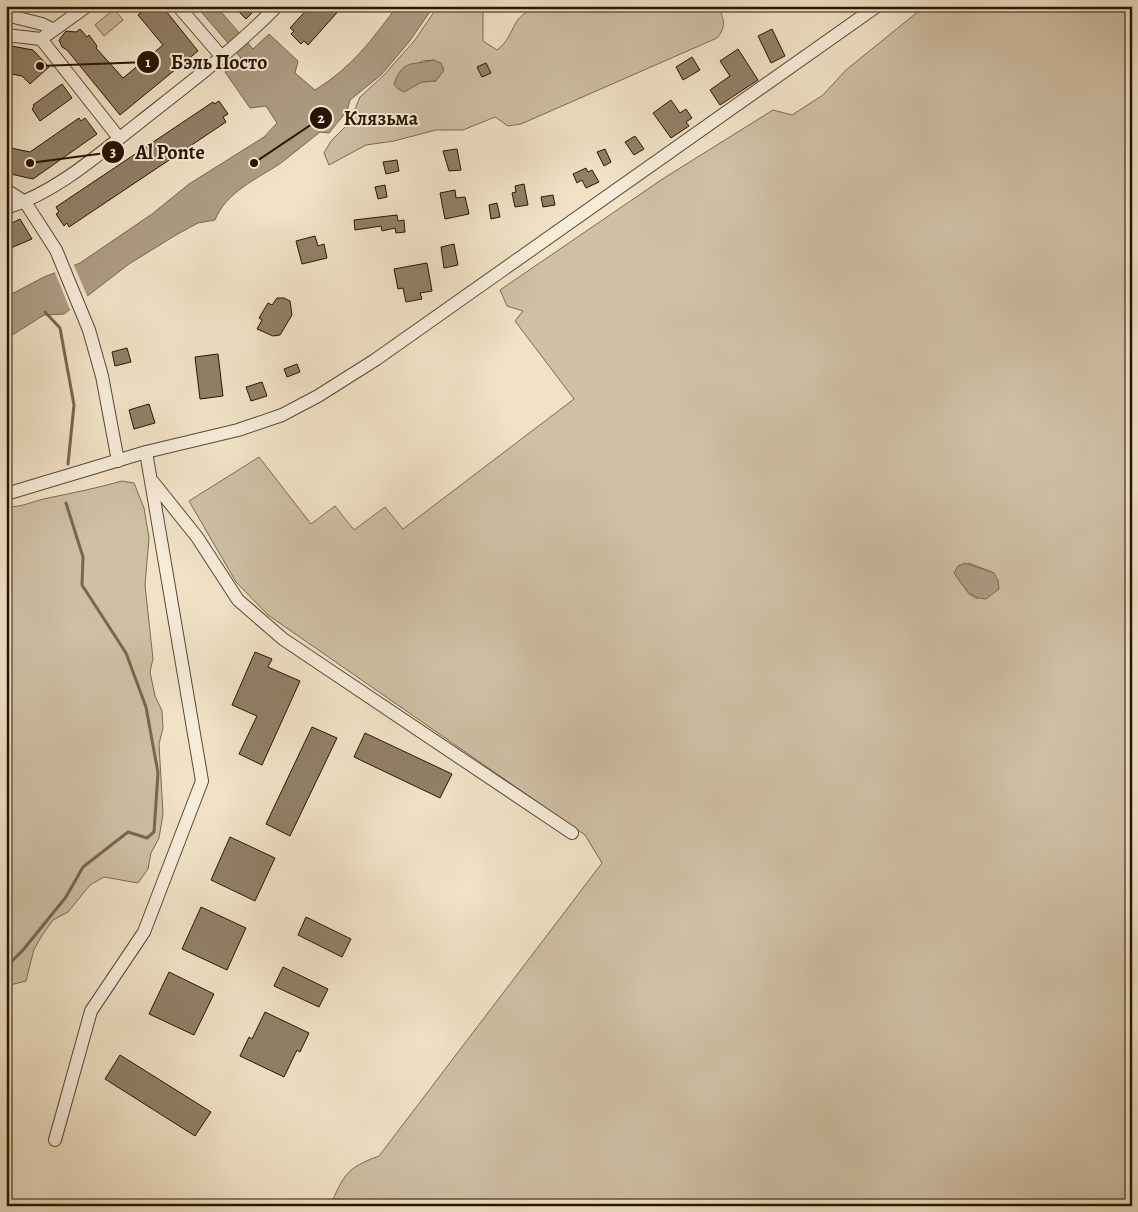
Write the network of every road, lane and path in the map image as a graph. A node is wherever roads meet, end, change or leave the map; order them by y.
1 (87, 6) edge
2 (178, 6) edge
3 (277, 6) edge
4 (878, 6) edge
5 (6, 15) edge
6 (54, 30) junction
7 (6, 35) edge
8 (41, 39) junction
9 (226, 53) junction
10 (119, 138) junction
11 (6, 190) edge
12 (25, 202) junction
13 (6, 208) edge
14 (146, 452) junction
15 (118, 461) junction
16 (151, 480) junction
17 (6, 494) edge
18 (572, 833) dead end
19 (55, 1140) dead end

1 - 6 street
2 - 9 street
3 - 9 street
4 - 14 street
5 - 6 street
6 - 8 street
7 - 8 street
8 - 10 street
9 - 10 street
10 - 12 street
11 - 12 street
12 - 13 street
12 - 15 street
14 - 15 street
14 - 16 street
15 - 17 street
16 - 18 street
16 - 19 street

